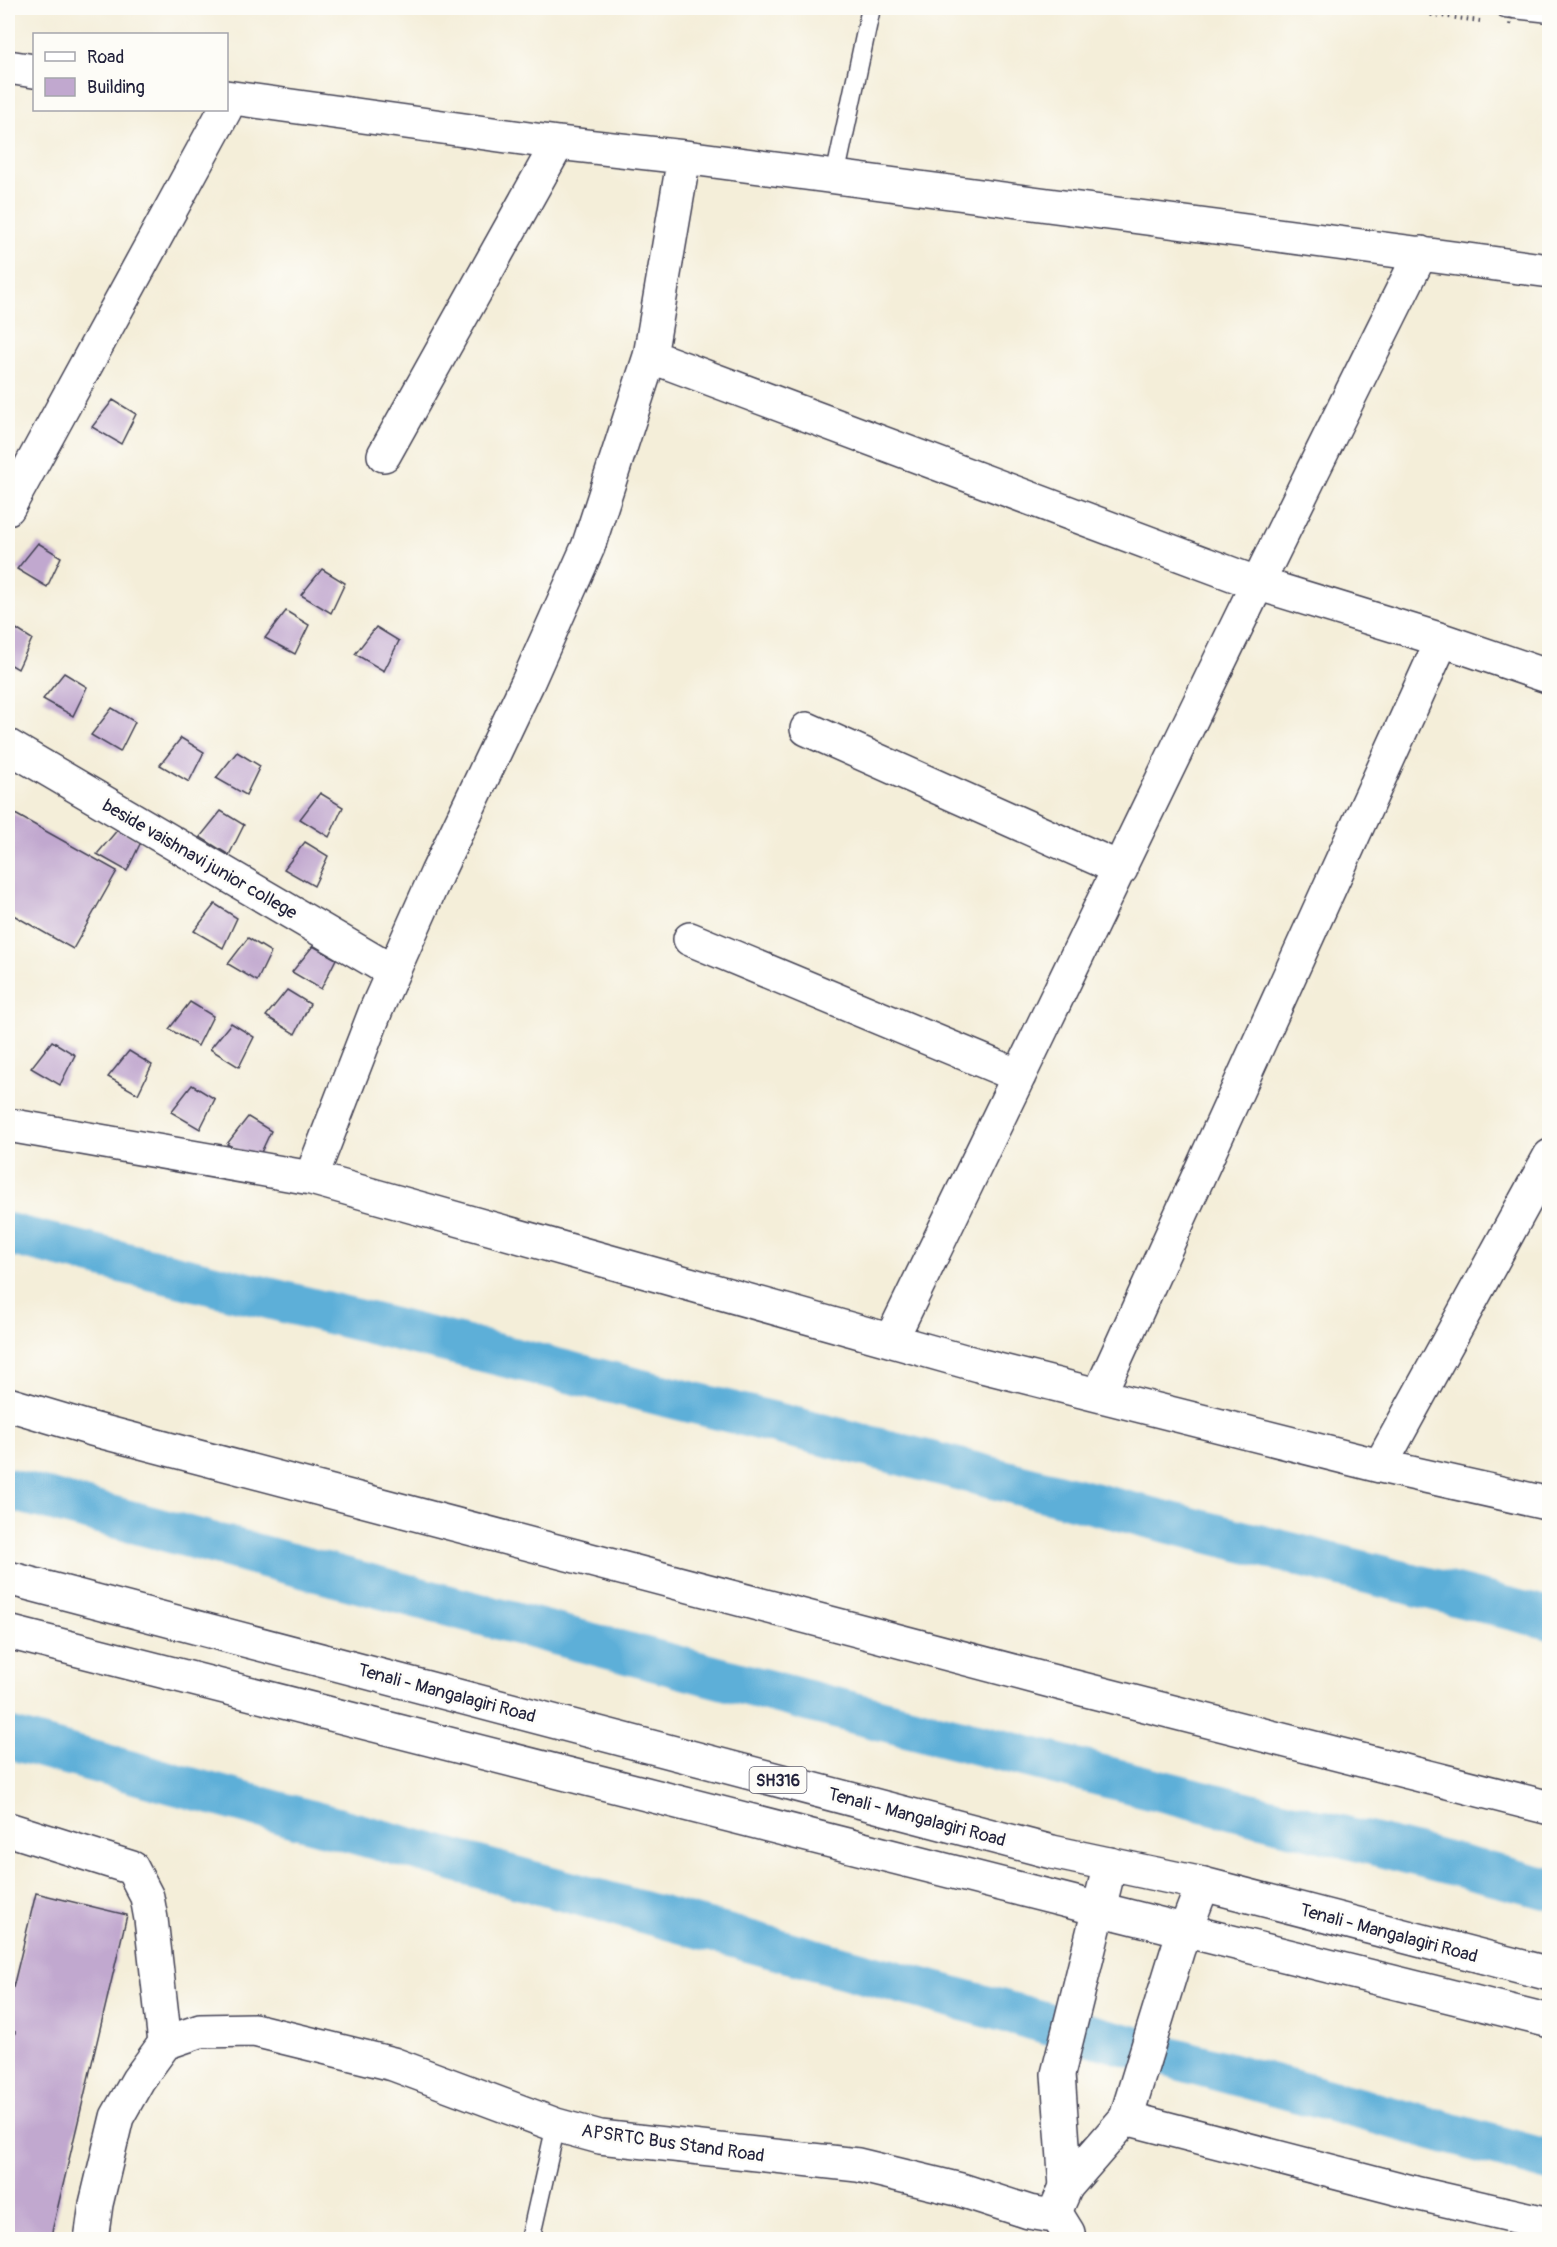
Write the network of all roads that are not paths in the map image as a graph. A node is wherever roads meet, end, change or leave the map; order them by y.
1 (871, 8) edge
2 (1550, 13) edge
3 (1502, 16) edge
4 (8, 67) edge
5 (33, 70) edge
6 (228, 103) edge
7 (223, 111) edge
8 (558, 143) junction
9 (684, 157) junction
10 (835, 177) junction
11 (1421, 253) junction
12 (1550, 271) edge
13 (650, 356) junction
14 (384, 455) dead end
15 (8, 508) edge
16 (1256, 583) junction
17 (1442, 640) junction
18 (1550, 677) edge
19 (807, 729) dead end
20 (8, 746) edge
21 (1121, 869) junction
22 (690, 939) dead end
23 (393, 972) junction
24 (1019, 1076) junction
25 (8, 1125) edge
26 (1550, 1156) edge
27 (311, 1178) junction
28 (891, 1340) junction
29 (1099, 1395) junction
30 (8, 1404) edge
31 (1380, 1466) junction
32 (1550, 1504) edge
33 (8, 1578) edge
34 (8, 1632) edge
35 (1550, 1808) edge
36 (8, 1829) edge
37 (1110, 1864) junction
38 (1203, 1884) junction
39 (1096, 1919) junction
40 (1182, 1939) junction
41 (1550, 1974) edge
42 (1550, 2021) edge
43 (165, 2043) junction
44 (1129, 2107) junction
45 (556, 2125) junction
46 (1063, 2213) edge
47 (1550, 2224) edge
48 (91, 2240) edge
49 (530, 2240) edge

1 - 10 lane
2 - 3 lane
4 - 5 street
6 - 8 street
7 - 15 street
8 - 9 street
8 - 14 street
9 - 10 street
9 - 13 street
10 - 11 street
11 - 12 street
11 - 16 street
13 - 16 street
13 - 23 street
16 - 17 street
16 - 21 street
17 - 18 street
17 - 29 street
19 - 21 street
20 - 23 street, beside vaishnavi junior college
21 - 24 street
22 - 24 street
23 - 27 street
24 - 28 street
25 - 27 street
26 - 31 street
27 - 28 street
28 - 29 street
29 - 31 street
30 - 35 street
31 - 32 street
33 - 37 street, Tenali - Mangalagiri Road / SH316
34 - 39 street, SH316
36 - 43 street
37 - 38 street, Tenali - Mangalagiri Road / SH316
37 - 39 street
38 - 40 street
38 - 41 street, Tenali - Mangalagiri Road / SH316
39 - 40 street, SH316
39 - 46 street
40 - 42 street, SH316
40 - 44 street
43 - 45 street, APSRTC Bus Stand Road
43 - 48 street
44 - 46 street
44 - 47 street
45 - 46 street, APSRTC Bus Stand Road
45 - 49 lane

